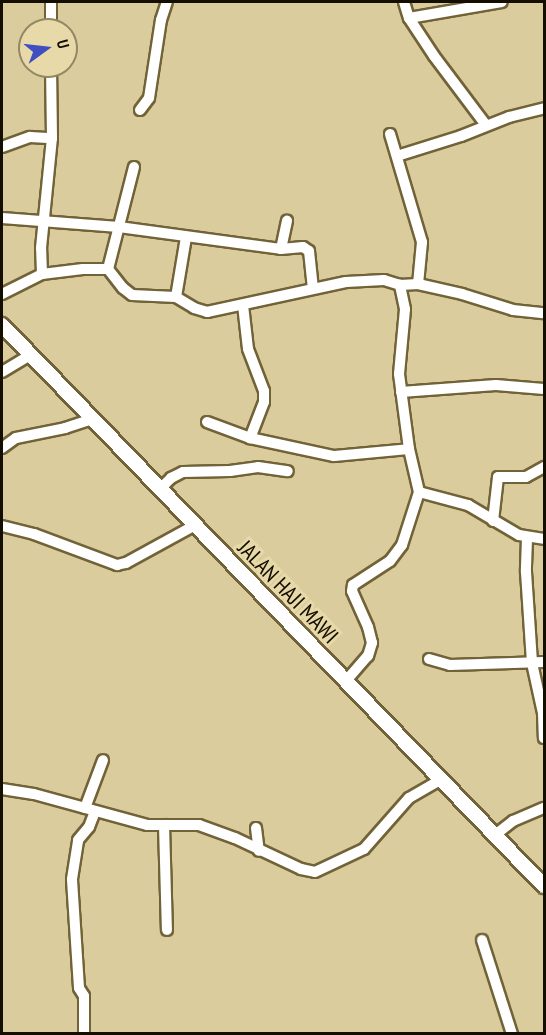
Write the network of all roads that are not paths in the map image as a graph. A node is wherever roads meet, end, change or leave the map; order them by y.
1 (51, 2) edge
2 (166, 2) edge
3 (404, 2) edge
4 (502, 2) edge
5 (51, 18) edge
6 (409, 18) junction
7 (51, 78) edge
8 (544, 108) edge
9 (140, 110) dead end
10 (486, 125) junction
11 (390, 134) dead end
12 (52, 138) junction
13 (2, 147) edge
14 (397, 156) junction
15 (134, 167) dead end
16 (2, 218) edge
17 (46, 220) junction
18 (287, 220) dead end
19 (119, 227) junction
20 (186, 237) junction
21 (280, 249) junction
22 (108, 269) junction
23 (42, 274) junction
24 (418, 284) junction
25 (400, 285) junction
26 (313, 288) junction
27 (2, 294) edge
28 (177, 297) junction
29 (243, 305) junction
30 (544, 313) edge
31 (2, 325) edge
32 (30, 355) junction
33 (2, 372) edge
34 (544, 389) edge
35 (401, 392) junction
36 (92, 419) junction
37 (207, 422) dead end
38 (250, 438) junction
39 (2, 448) edge
40 (409, 449) junction
41 (544, 467) edge
42 (288, 471) dead end
43 (160, 489) junction
44 (419, 492) junction
45 (494, 521) junction
46 (195, 525) junction
47 (2, 526) edge
48 (527, 538) junction
49 (544, 539) edge
50 (429, 659) dead end
51 (544, 662) edge
52 (532, 663) junction
53 (345, 682) junction
54 (544, 713) edge
55 (544, 738) edge
56 (103, 760) dead end
57 (442, 778) junction
58 (2, 789) edge
59 (544, 808) edge
60 (90, 809) junction
61 (164, 825) junction
62 (256, 828) dead end
63 (495, 836) junction
64 (259, 851) junction
65 (544, 886) edge
66 (167, 930) dead end
67 (482, 940) dead end
68 (84, 1034) edge
69 (512, 1034) edge

1 - 5 street
2 - 9 street
3 - 6 street
4 - 6 street
6 - 10 street
7 - 12 street
8 - 10 street
10 - 14 street
11 - 14 street
12 - 13 street
12 - 17 street
14 - 24 street
15 - 19 street
16 - 17 street
17 - 19 street
17 - 23 street
18 - 21 street
19 - 20 street
19 - 22 street
20 - 21 street
20 - 28 street
21 - 26 street
22 - 23 street
22 - 28 street
23 - 27 street
24 - 25 street
24 - 30 street
25 - 26 street
25 - 35 street
26 - 29 street
28 - 29 street
29 - 38 street
31 - 32 street, JALAN HAJI MAWI
32 - 33 street
32 - 36 street, JALAN HAJI MAWI
34 - 35 street
35 - 40 street
36 - 39 street
36 - 43 street, JALAN HAJI MAWI
37 - 38 street
38 - 40 street
40 - 44 street
41 - 45 street
42 - 43 street
43 - 46 street, JALAN HAJI MAWI
44 - 45 street
44 - 53 street
45 - 48 street
46 - 47 street
46 - 53 street, JALAN HAJI MAWI
48 - 49 street
48 - 52 street
50 - 52 street
51 - 52 street
52 - 54 street
53 - 57 street, JALAN HAJI MAWI
54 - 55 street
56 - 60 street
57 - 63 street, JALAN HAJI MAWI
57 - 64 street
58 - 60 street
59 - 63 street
60 - 61 street
60 - 68 street
61 - 64 street
61 - 66 street
62 - 64 street
63 - 65 street, JALAN HAJI MAWI
67 - 69 street

